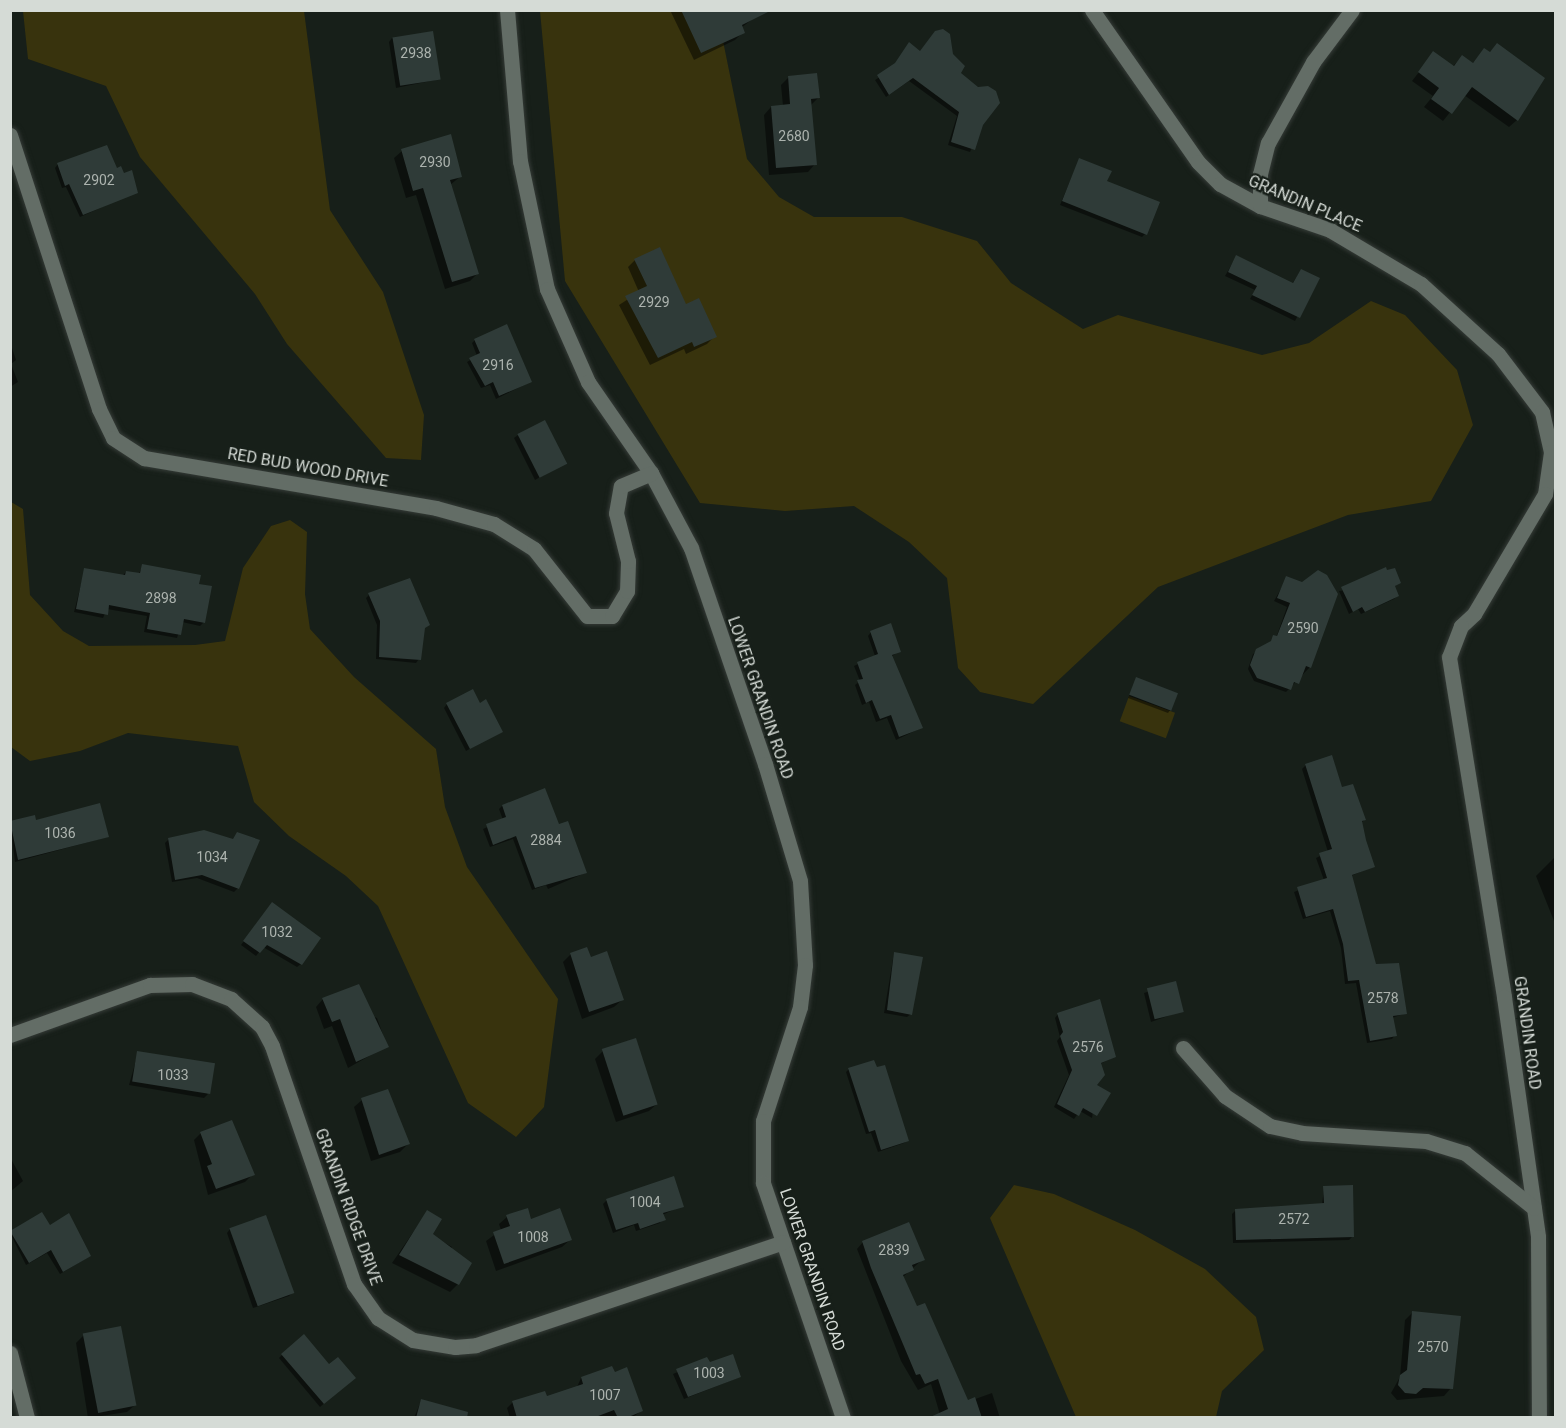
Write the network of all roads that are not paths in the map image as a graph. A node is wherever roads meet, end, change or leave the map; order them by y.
1 (507, 10) edge
2 (1092, 10) edge
3 (1352, 10) edge
4 (10, 135) edge
5 (1260, 206) junction
6 (651, 473) junction
7 (1449, 657) joint
8 (10, 1035) edge
9 (1183, 1048) dead end
10 (1534, 1208) junction
11 (783, 1242) junction
12 (10, 1353) edge
13 (27, 1418) edge
14 (843, 1418) edge
15 (1539, 1418) edge

1 - 6 street, LOWER GRANDIN ROAD
2 - 5 street, GRANDIN PLACE
3 - 5 street
4 - 6 street, RED BUD WOOD DRIVE
5 - 7 street, GRANDIN PLACE
6 - 11 street, LOWER GRANDIN ROAD
7 - 10 street, GRANDIN ROAD
8 - 11 street, GRANDIN RIDGE DRIVE
9 - 10 street
10 - 15 street, GRANDIN ROAD
11 - 14 street, LOWER GRANDIN ROAD
12 - 13 street

